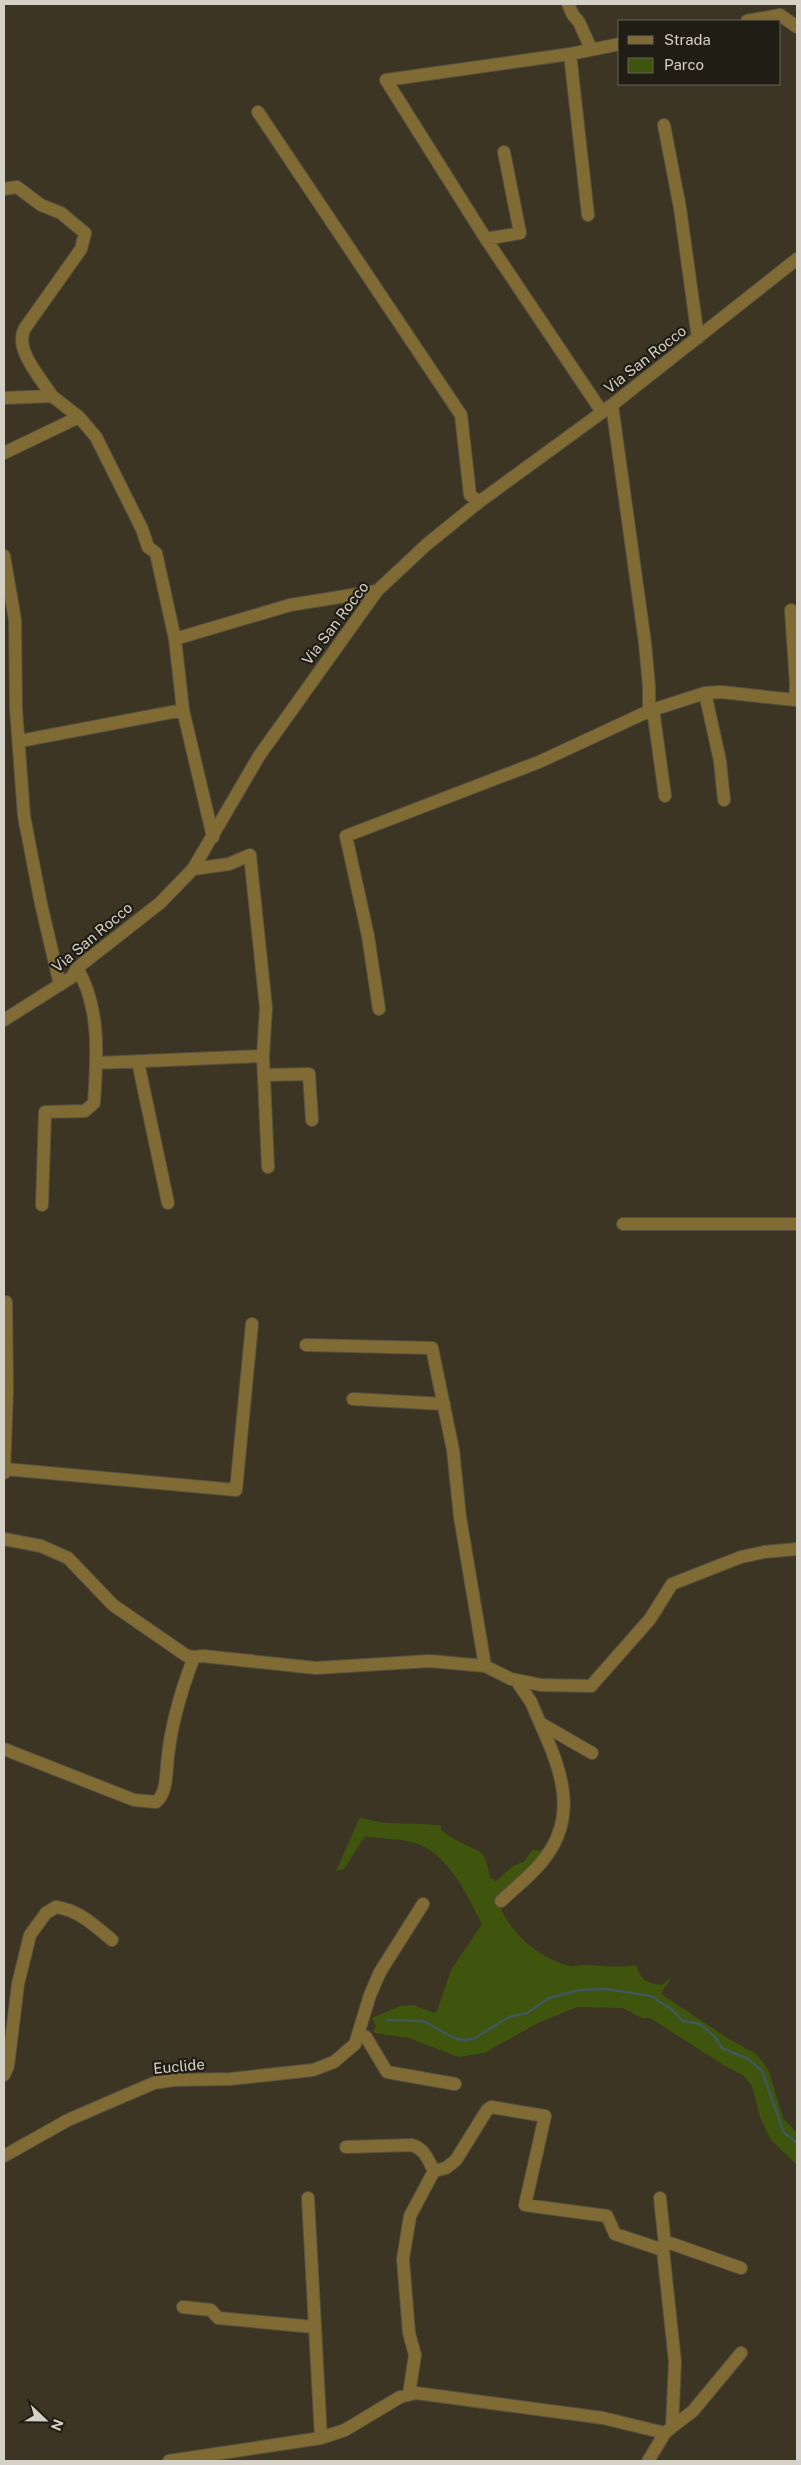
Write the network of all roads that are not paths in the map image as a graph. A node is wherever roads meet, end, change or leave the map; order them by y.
1 (568, 4) edge
2 (752, 20) edge
3 (797, 27) edge
4 (618, 44) edge
5 (591, 49) junction
6 (570, 54) junction
7 (258, 112) dead end
8 (664, 125) dead end
9 (504, 152) dead end
10 (4, 189) edge
11 (588, 215) dead end
12 (486, 239) junction
13 (797, 259) edge
14 (698, 338) junction
15 (52, 396) junction
16 (4, 398) edge
17 (607, 409) junction
18 (78, 417) junction
19 (4, 453) edge
20 (479, 502) junction
21 (4, 556) edge
22 (377, 592) junction
23 (791, 610) dead end
24 (175, 639) junction
25 (705, 693) junction
26 (183, 710) junction
27 (651, 710) junction
28 (20, 741) junction
29 (665, 796) dead end
30 (724, 800) dead end
31 (213, 837) junction
32 (193, 869) junction
33 (77, 968) junction
34 (60, 985) junction
35 (379, 1009) dead end
36 (4, 1020) edge
37 (263, 1056) junction
38 (138, 1062) junction
39 (97, 1063) junction
40 (265, 1075) junction
41 (312, 1120) dead end
42 (268, 1167) dead end
43 (168, 1203) dead end
44 (42, 1206) dead end
45 (623, 1224) dead end
46 (797, 1224) edge
47 (6, 1302) dead end
48 (252, 1324) dead end
49 (306, 1345) dead end
50 (353, 1399) dead end
51 (444, 1404) junction
52 (4, 1471) edge
53 (4, 1539) edge
54 (797, 1549) edge
55 (194, 1657) junction
56 (485, 1666) junction
57 (516, 1680) junction
58 (540, 1723) junction
59 (4, 1749) edge
60 (592, 1753) dead end
61 (501, 1901) dead end
62 (423, 1904) dead end
63 (112, 1940) dead end
64 (359, 2034) junction
65 (4, 2075) edge
66 (455, 2084) dead end
67 (346, 2147) dead end
68 (4, 2156) edge
69 (434, 2172) junction
70 (308, 2198) dead end
71 (660, 2198) dead end
72 (664, 2248) junction
73 (741, 2268) dead end
74 (183, 2307) dead end
75 (314, 2327) junction
76 (742, 2353) dead end
77 (409, 2394) junction
78 (668, 2430) junction
79 (321, 2438) junction
80 (169, 2461) edge
81 (648, 2461) edge

1 - 5 street
2 - 3 street
4 - 5 street
5 - 6 street
6 - 11 street
6 - 12 street
7 - 20 street
8 - 14 street
9 - 12 street
10 - 15 street
12 - 17 street
13 - 14 street, Via San Rocco
14 - 17 street, Via San Rocco
15 - 16 street
15 - 18 street
17 - 20 street, Via San Rocco
17 - 27 street
18 - 19 street
18 - 24 street
20 - 22 street, Via San Rocco
21 - 28 street
22 - 24 street
22 - 31 street, Via San Rocco
23 - 25 street
24 - 26 street
25 - 27 street
25 - 30 street
26 - 28 street
26 - 31 street
27 - 29 street
27 - 35 street
28 - 34 street
31 - 32 street, Via San Rocco
32 - 33 street, Via San Rocco
32 - 37 street
33 - 34 street, Via San Rocco
33 - 39 street
34 - 36 street, Via San Rocco
37 - 38 street
37 - 40 street
38 - 39 street
38 - 43 street
39 - 44 street
40 - 41 street
40 - 42 street
45 - 46 street
47 - 52 street
48 - 52 street
49 - 51 street
50 - 51 street
51 - 56 street
53 - 55 street
54 - 57 street
55 - 56 street
55 - 59 street
56 - 57 street
57 - 58 street
58 - 60 street
58 - 61 street
62 - 64 street
63 - 65 street
64 - 66 street
64 - 68 street, Euclide
67 - 69 street
69 - 72 street
69 - 77 street
70 - 75 street
71 - 72 street
72 - 73 street
72 - 78 street
74 - 75 street
75 - 79 street
76 - 78 street
77 - 78 street
77 - 79 street
78 - 81 street
79 - 80 street

